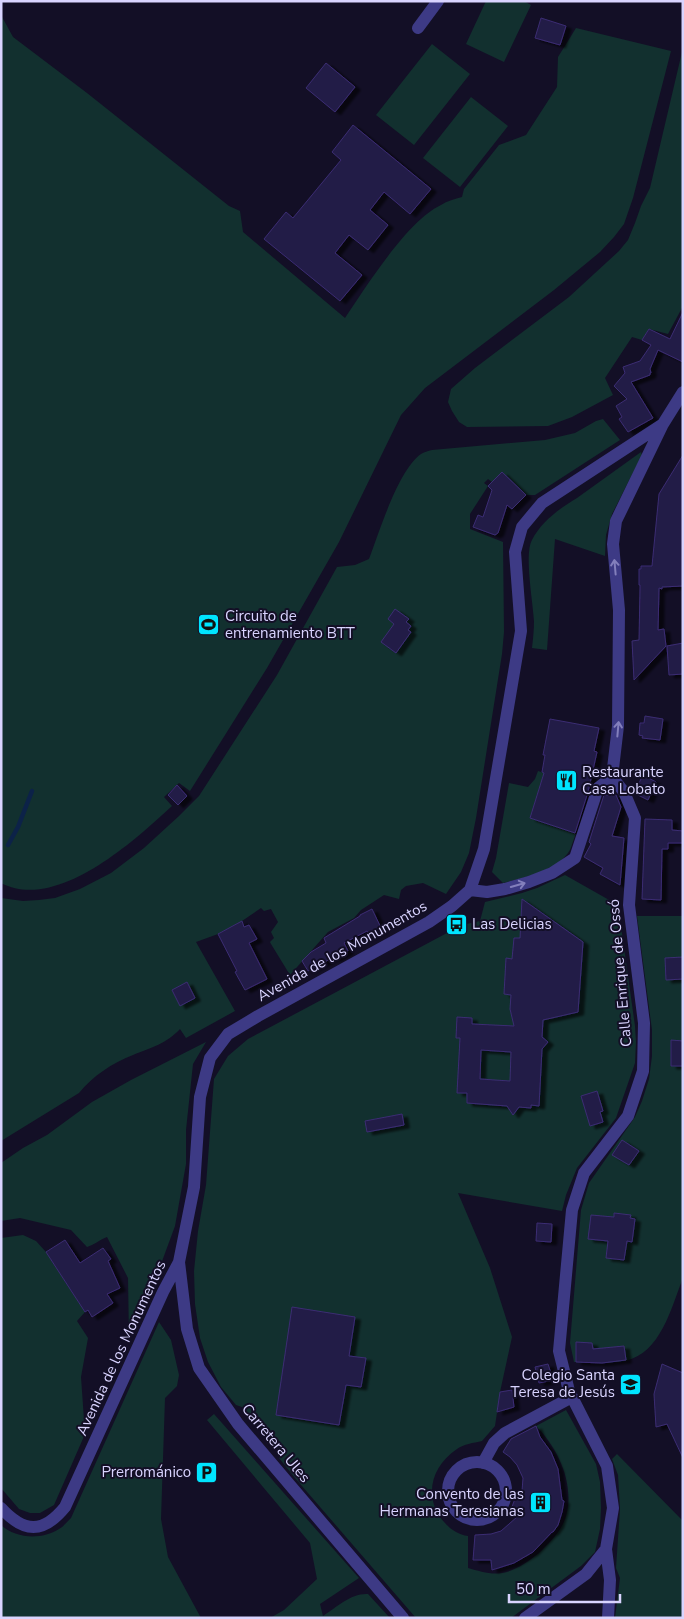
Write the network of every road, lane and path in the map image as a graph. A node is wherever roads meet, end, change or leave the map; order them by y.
1 (438, 1) edge
2 (418, 28) dead end
3 (683, 392) edge
4 (664, 424) junction
5 (612, 777) junction
6 (470, 890) junction
7 (179, 1262) junction
8 (572, 1397) junction
9 (483, 1463) junction
10 (1, 1508) edge
11 (606, 1549) junction
12 (403, 1618) edge
13 (525, 1618) edge
14 (608, 1618) edge

1 - 2 street
3 - 4 street, Avenida de los Monumentos
5 -> 4 street
4 - 6 street, Avenida de los Monumentos
6 -> 5 street
5 - 8 street, Calle Enrique de Ossó
6 - 7 street, Avenida de los Monumentos
7 - 10 street, Avenida de los Monumentos
7 - 12 street, Carretera Ules
8 - 9 street
8 - 11 street, Calle Enrique de Ossó
9 - 9 street
11 - 13 street, Calle Enrique de Ossó
11 - 14 street

